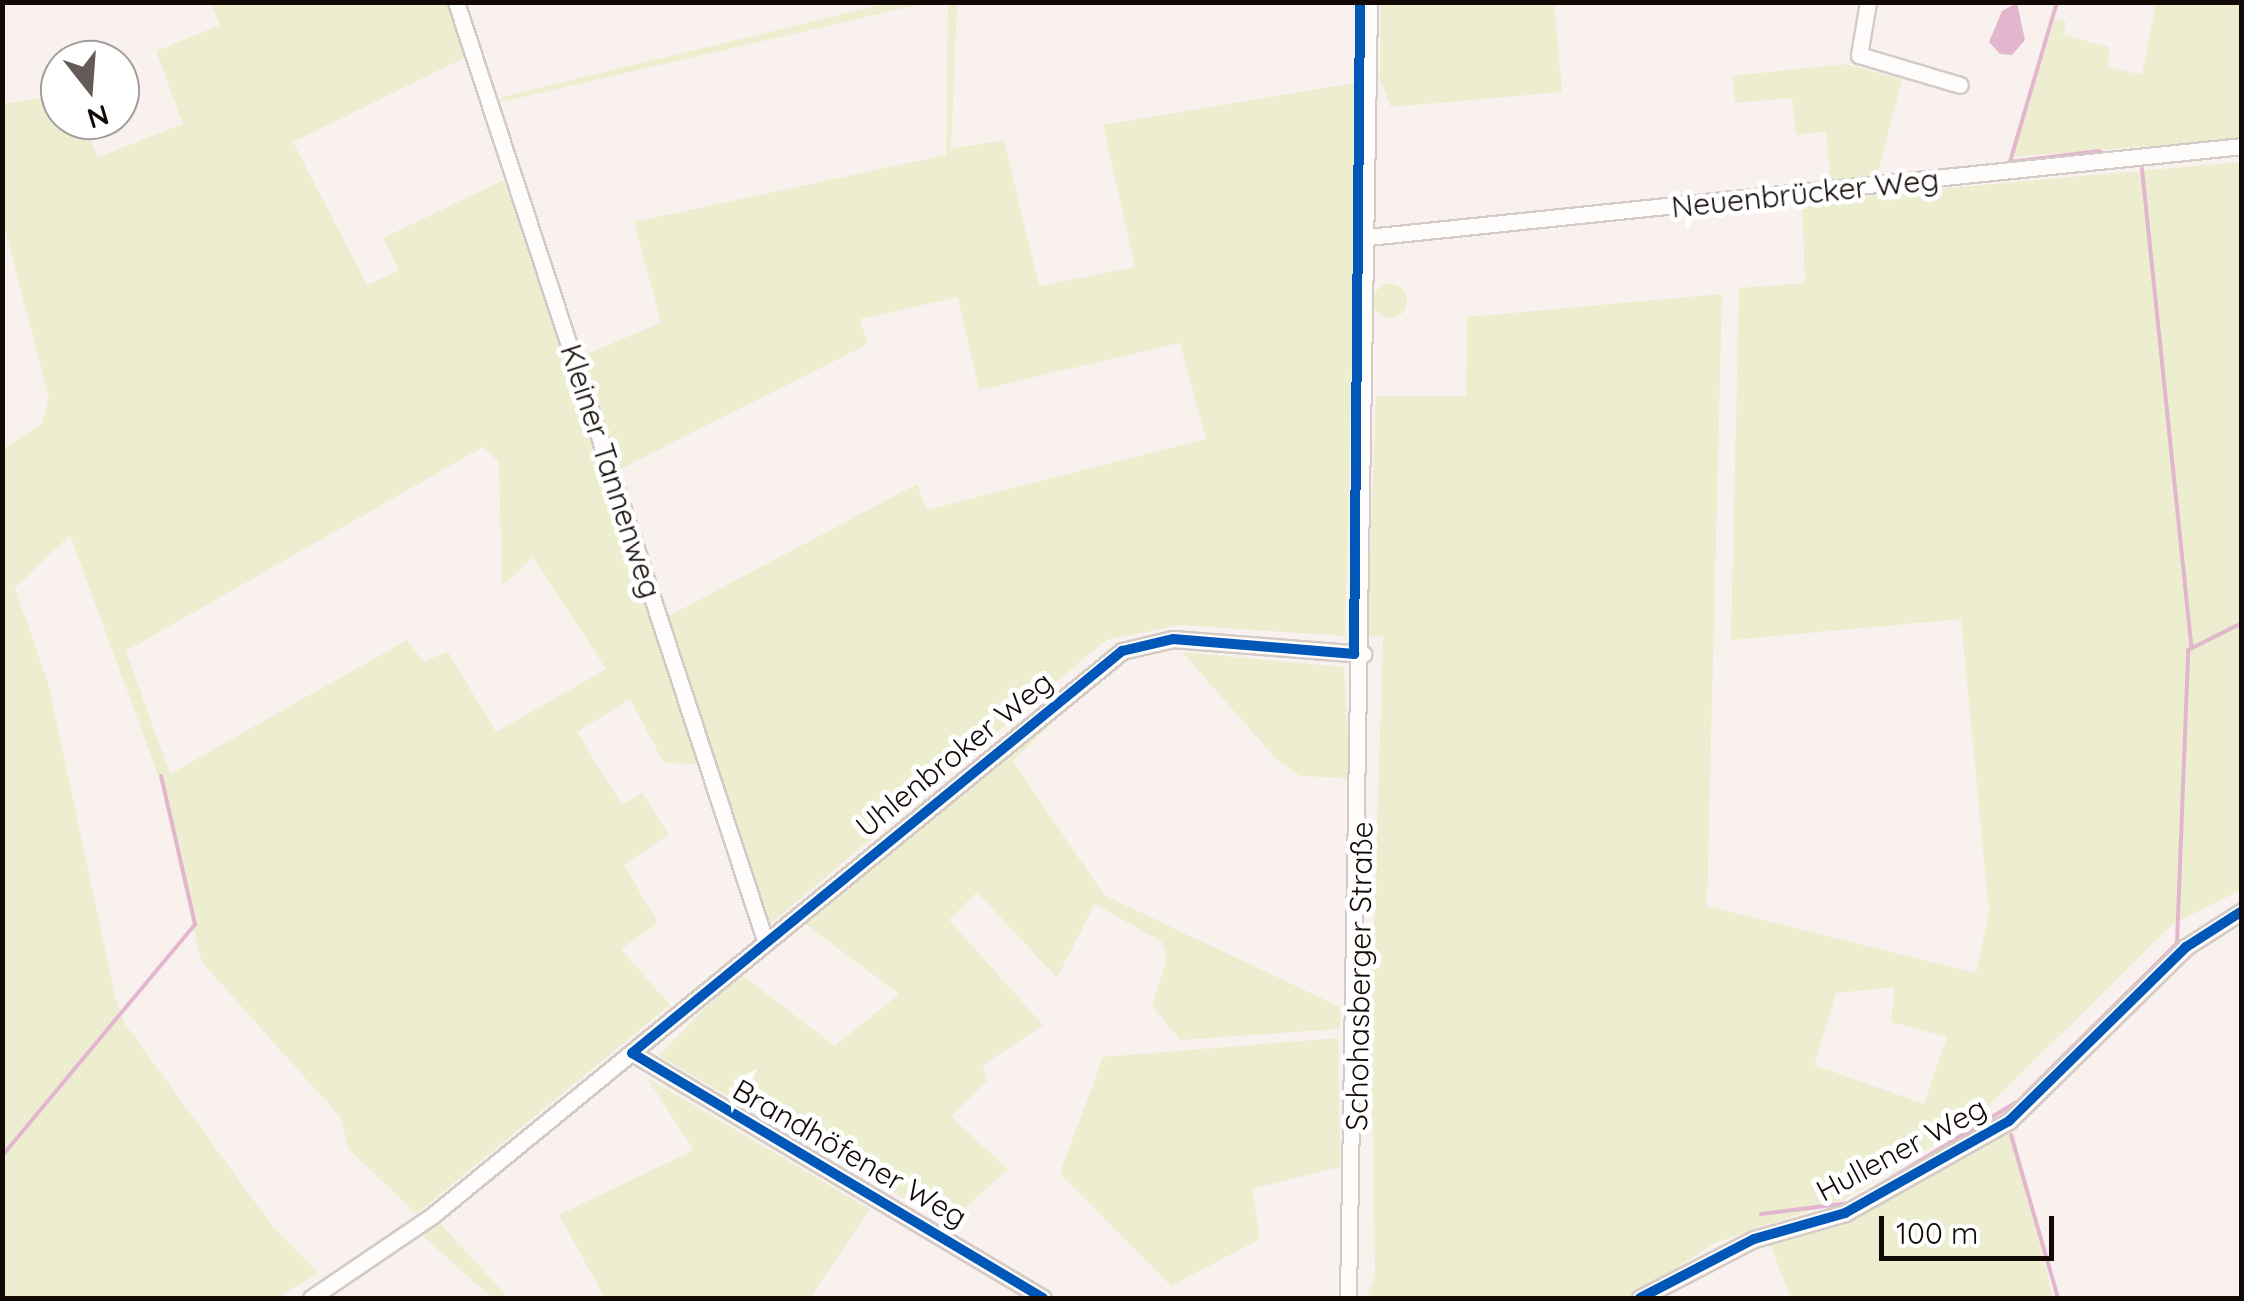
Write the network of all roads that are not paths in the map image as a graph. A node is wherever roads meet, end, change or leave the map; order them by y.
1 (456, 2) edge
2 (1369, 2) edge
3 (1868, 2) edge
4 (1960, 85) dead end
5 (2242, 146) edge
6 (1368, 236) junction
7 (1363, 654) junction
8 (2242, 911) edge
9 (765, 940) junction
10 (632, 1054) junction
11 (311, 1298) edge
12 (1042, 1298) edge
13 (1348, 1298) edge
14 (1640, 1298) edge

1 - 9 street, Kleiner Tannenweg
2 - 6 street, Schohasberger Straße
3 - 4 street
5 - 6 street, Neuenbrücker Weg
6 - 7 street, Schohasberger Straße
7 - 9 street, Uhlenbroker Weg
7 - 13 street, Schohasberger Straße
8 - 14 street, Hullener Weg
9 - 10 street, Uhlenbroker Weg
10 - 11 street, Uhlenbroker Weg
10 - 12 street, Brandhöfener Weg

